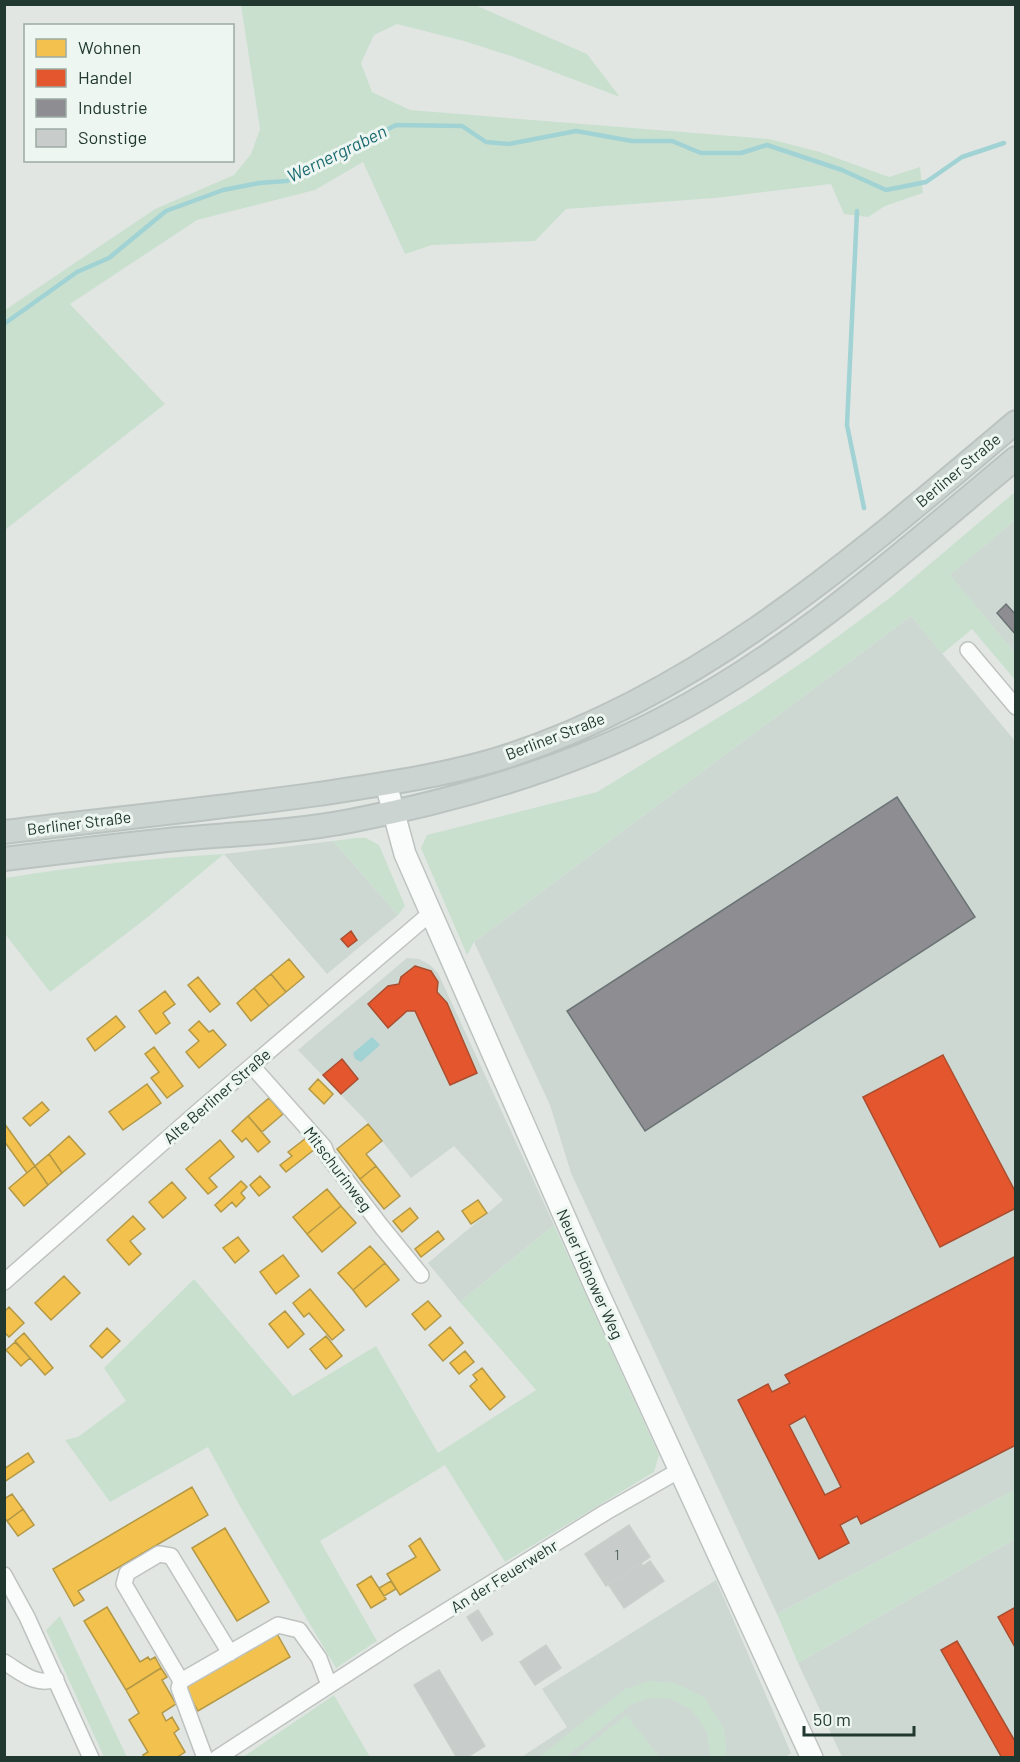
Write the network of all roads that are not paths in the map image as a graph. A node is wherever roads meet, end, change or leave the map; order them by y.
1 (1016, 422) edge
2 (1016, 458) edge
3 (968, 650) dead end
4 (1016, 707) edge
5 (386, 784) junction
6 (393, 811) junction
7 (4, 832) edge
8 (4, 860) edge
9 (432, 912) junction
10 (252, 1066) junction
11 (421, 1275) dead end
12 (4, 1282) edge
13 (680, 1470) junction
14 (4, 1575) edge
15 (230, 1653) junction
16 (4, 1662) edge
17 (56, 1679) junction
18 (181, 1681) junction
19 (329, 1685) junction
20 (91, 1758) edge
21 (205, 1758) edge
22 (217, 1758) edge
23 (812, 1758) edge

1 - 5 main road, Berliner Straße
2 - 6 main road, Berliner Straße
3 - 4 street
5 - 6 main road, Neuer Hönower Weg
5 - 7 main road, Berliner Straße
6 - 8 main road, Berliner Straße
6 - 9 main road, Neuer Hönower Weg
9 - 10 street, Alte Berliner Straße
9 - 13 main road, Neuer Hönower Weg
10 - 11 street, Mitschurinweg
10 - 12 street, Alte Berliner Straße
13 - 19 street, An der Feuerwehr
13 - 23 main road, Neuer Hönower Weg
14 - 17 street
15 - 18 street
15 - 18 street
15 - 19 street
16 - 17 street
17 - 20 street
18 - 21 street
19 - 22 street, An der Feuerwehr

